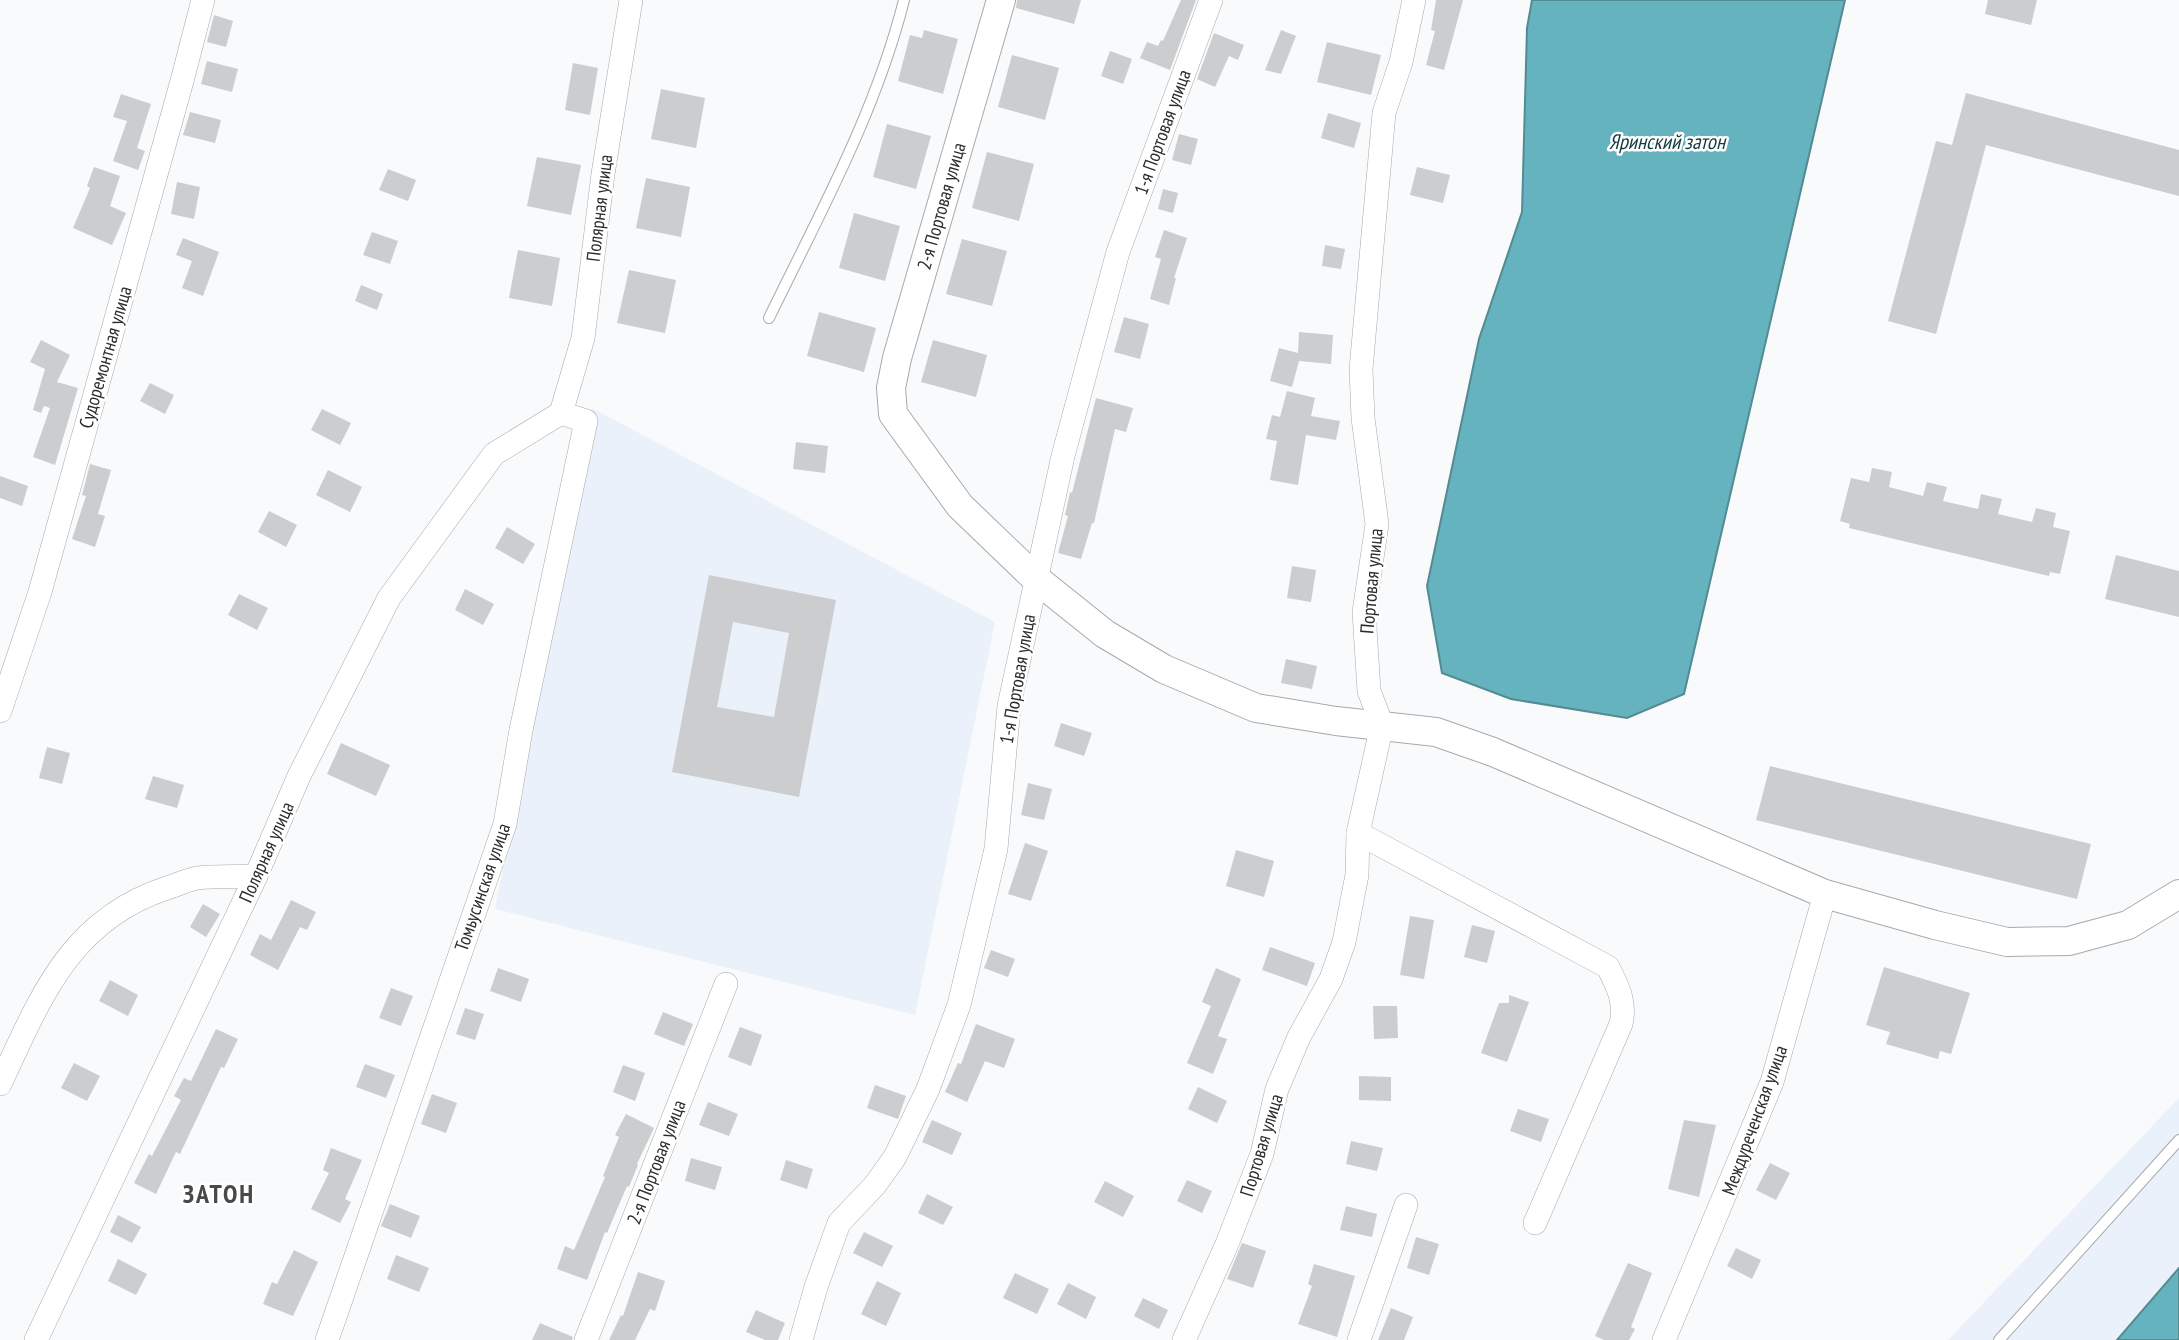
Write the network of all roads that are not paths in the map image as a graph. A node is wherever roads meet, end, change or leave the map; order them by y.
1 (202, 0) edge
2 (631, 0) edge
3 (904, 0) edge
4 (1001, 0) edge
5 (1211, 0) edge
6 (1414, 0) edge
7 (769, 318) dead end
8 (561, 414) junction
9 (1035, 578) junction
10 (0, 710) edge
11 (1382, 725) junction
12 (1358, 833) junction
13 (256, 876) junction
14 (1825, 894) junction
15 (2179, 894) edge
16 (726, 984) dead end
17 (0, 1084) edge
18 (2179, 1140) edge
19 (1406, 1205) dead end
20 (1535, 1223) dead end
21 (36, 1340) edge
22 (327, 1340) edge
23 (586, 1340) edge
24 (801, 1340) edge
25 (1184, 1340) edge
26 (1359, 1340) edge
27 (1664, 1340) edge
28 (1999, 1340) edge

1 - 10 street, Судоремонтная улица
2 - 8 street, Полярная улица
3 - 7 lane
4 - 9 street, 2-я Портовая улица
5 - 9 street, 1-я Портовая улица
6 - 11 street, Портовая улица
8 - 13 street, Полярная улица
8 - 22 street, Томьусинская улица
9 - 11 street
9 - 24 street, 1-я Портовая улица
11 - 12 street, Портовая улица
11 - 14 street
12 - 20 street
12 - 25 street, Портовая улица
13 - 17 street
13 - 21 street, Полярная улица
14 - 15 street
14 - 27 street, Междуреченская улица
16 - 23 street, 2-я Портовая улица
18 - 28 lane
19 - 26 street

